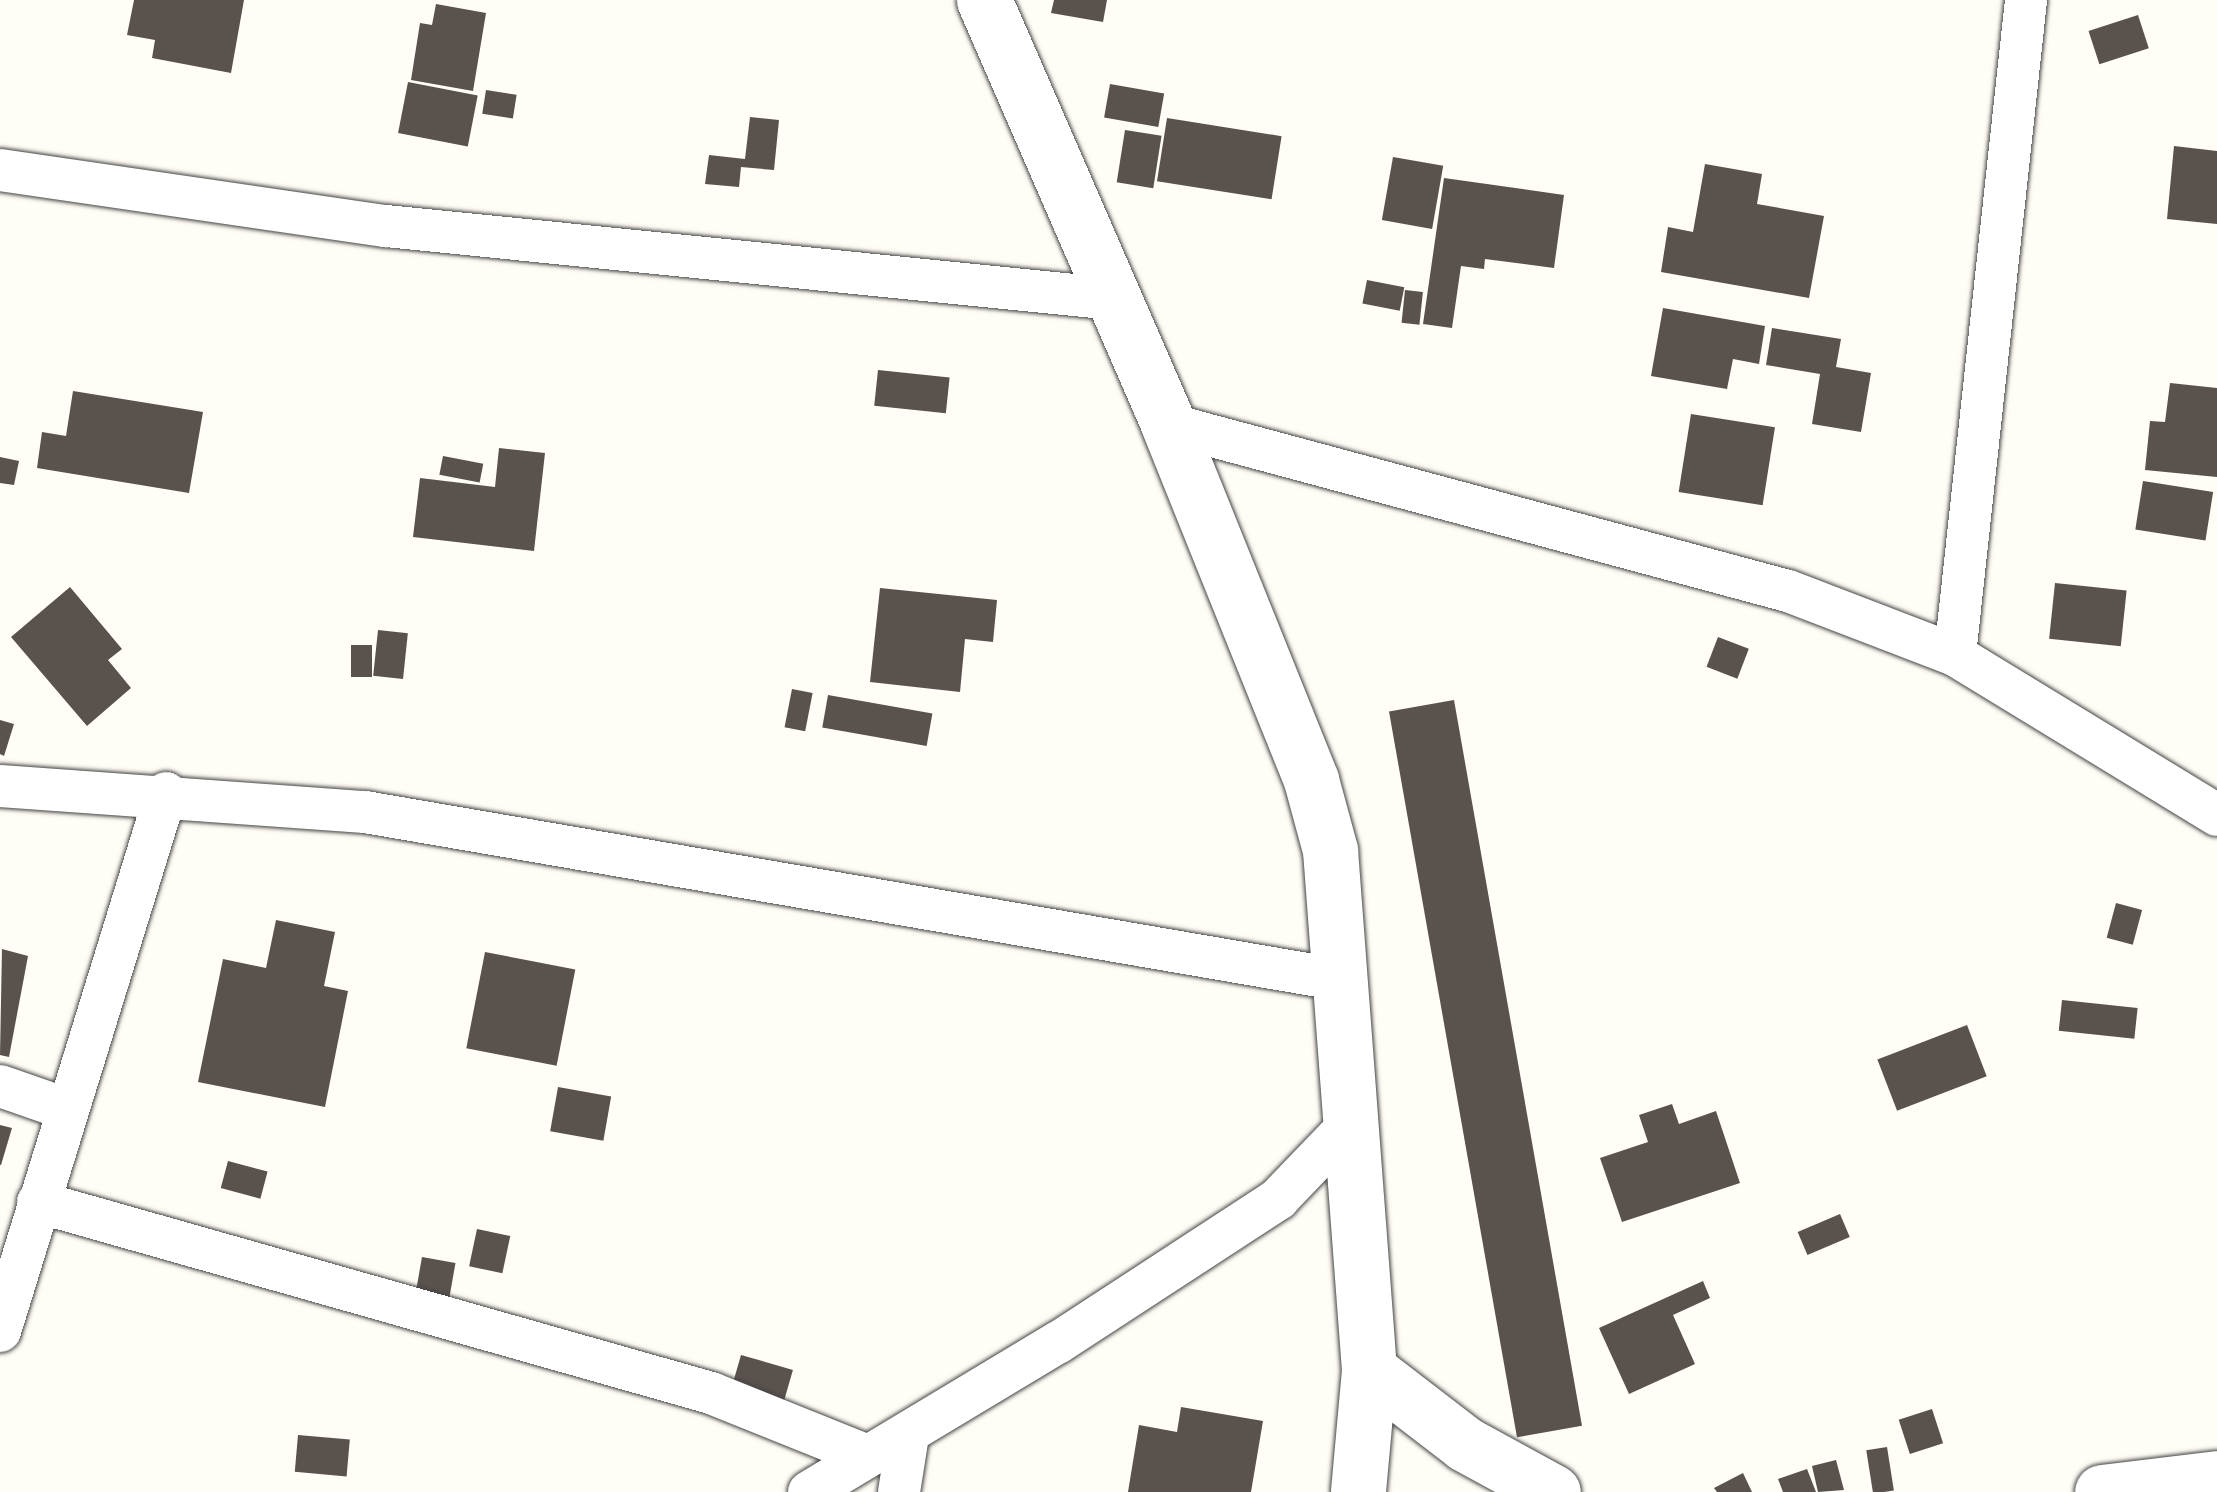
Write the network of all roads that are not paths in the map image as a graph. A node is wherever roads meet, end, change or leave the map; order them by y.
1 (984, 0) edge
2 (2026, 0) edge
3 (0, 170) edge
4 (1114, 299) junction
5 (1168, 424) junction
6 (1956, 655) junction
7 (0, 786) edge
8 (166, 793) junction
9 (2217, 815) edge
10 (1342, 980) junction
11 (0, 1086) edge
12 (66, 1109) junction
13 (1347, 1128) junction
14 (38, 1202) junction
15 (0, 1330) edge
16 (1369, 1370) junction
17 (908, 1435) junction
18 (868, 1456) junction
19 (2217, 1478) edge
20 (809, 1492) edge
21 (899, 1492) edge
22 (1358, 1492) edge
23 (1553, 1492) edge
24 (2102, 1492) edge

1 - 4 street
2 - 6 street
3 - 4 street
4 - 5 street
5 - 6 street
5 - 10 street
6 - 9 street
7 - 8 street
8 - 10 street
8 - 12 street
10 - 13 street
11 - 12 street
12 - 14 street
13 - 16 street
13 - 17 street
14 - 15 street
14 - 18 street
16 - 22 street
16 - 23 street
17 - 18 street
17 - 21 street
18 - 20 street
19 - 24 street

